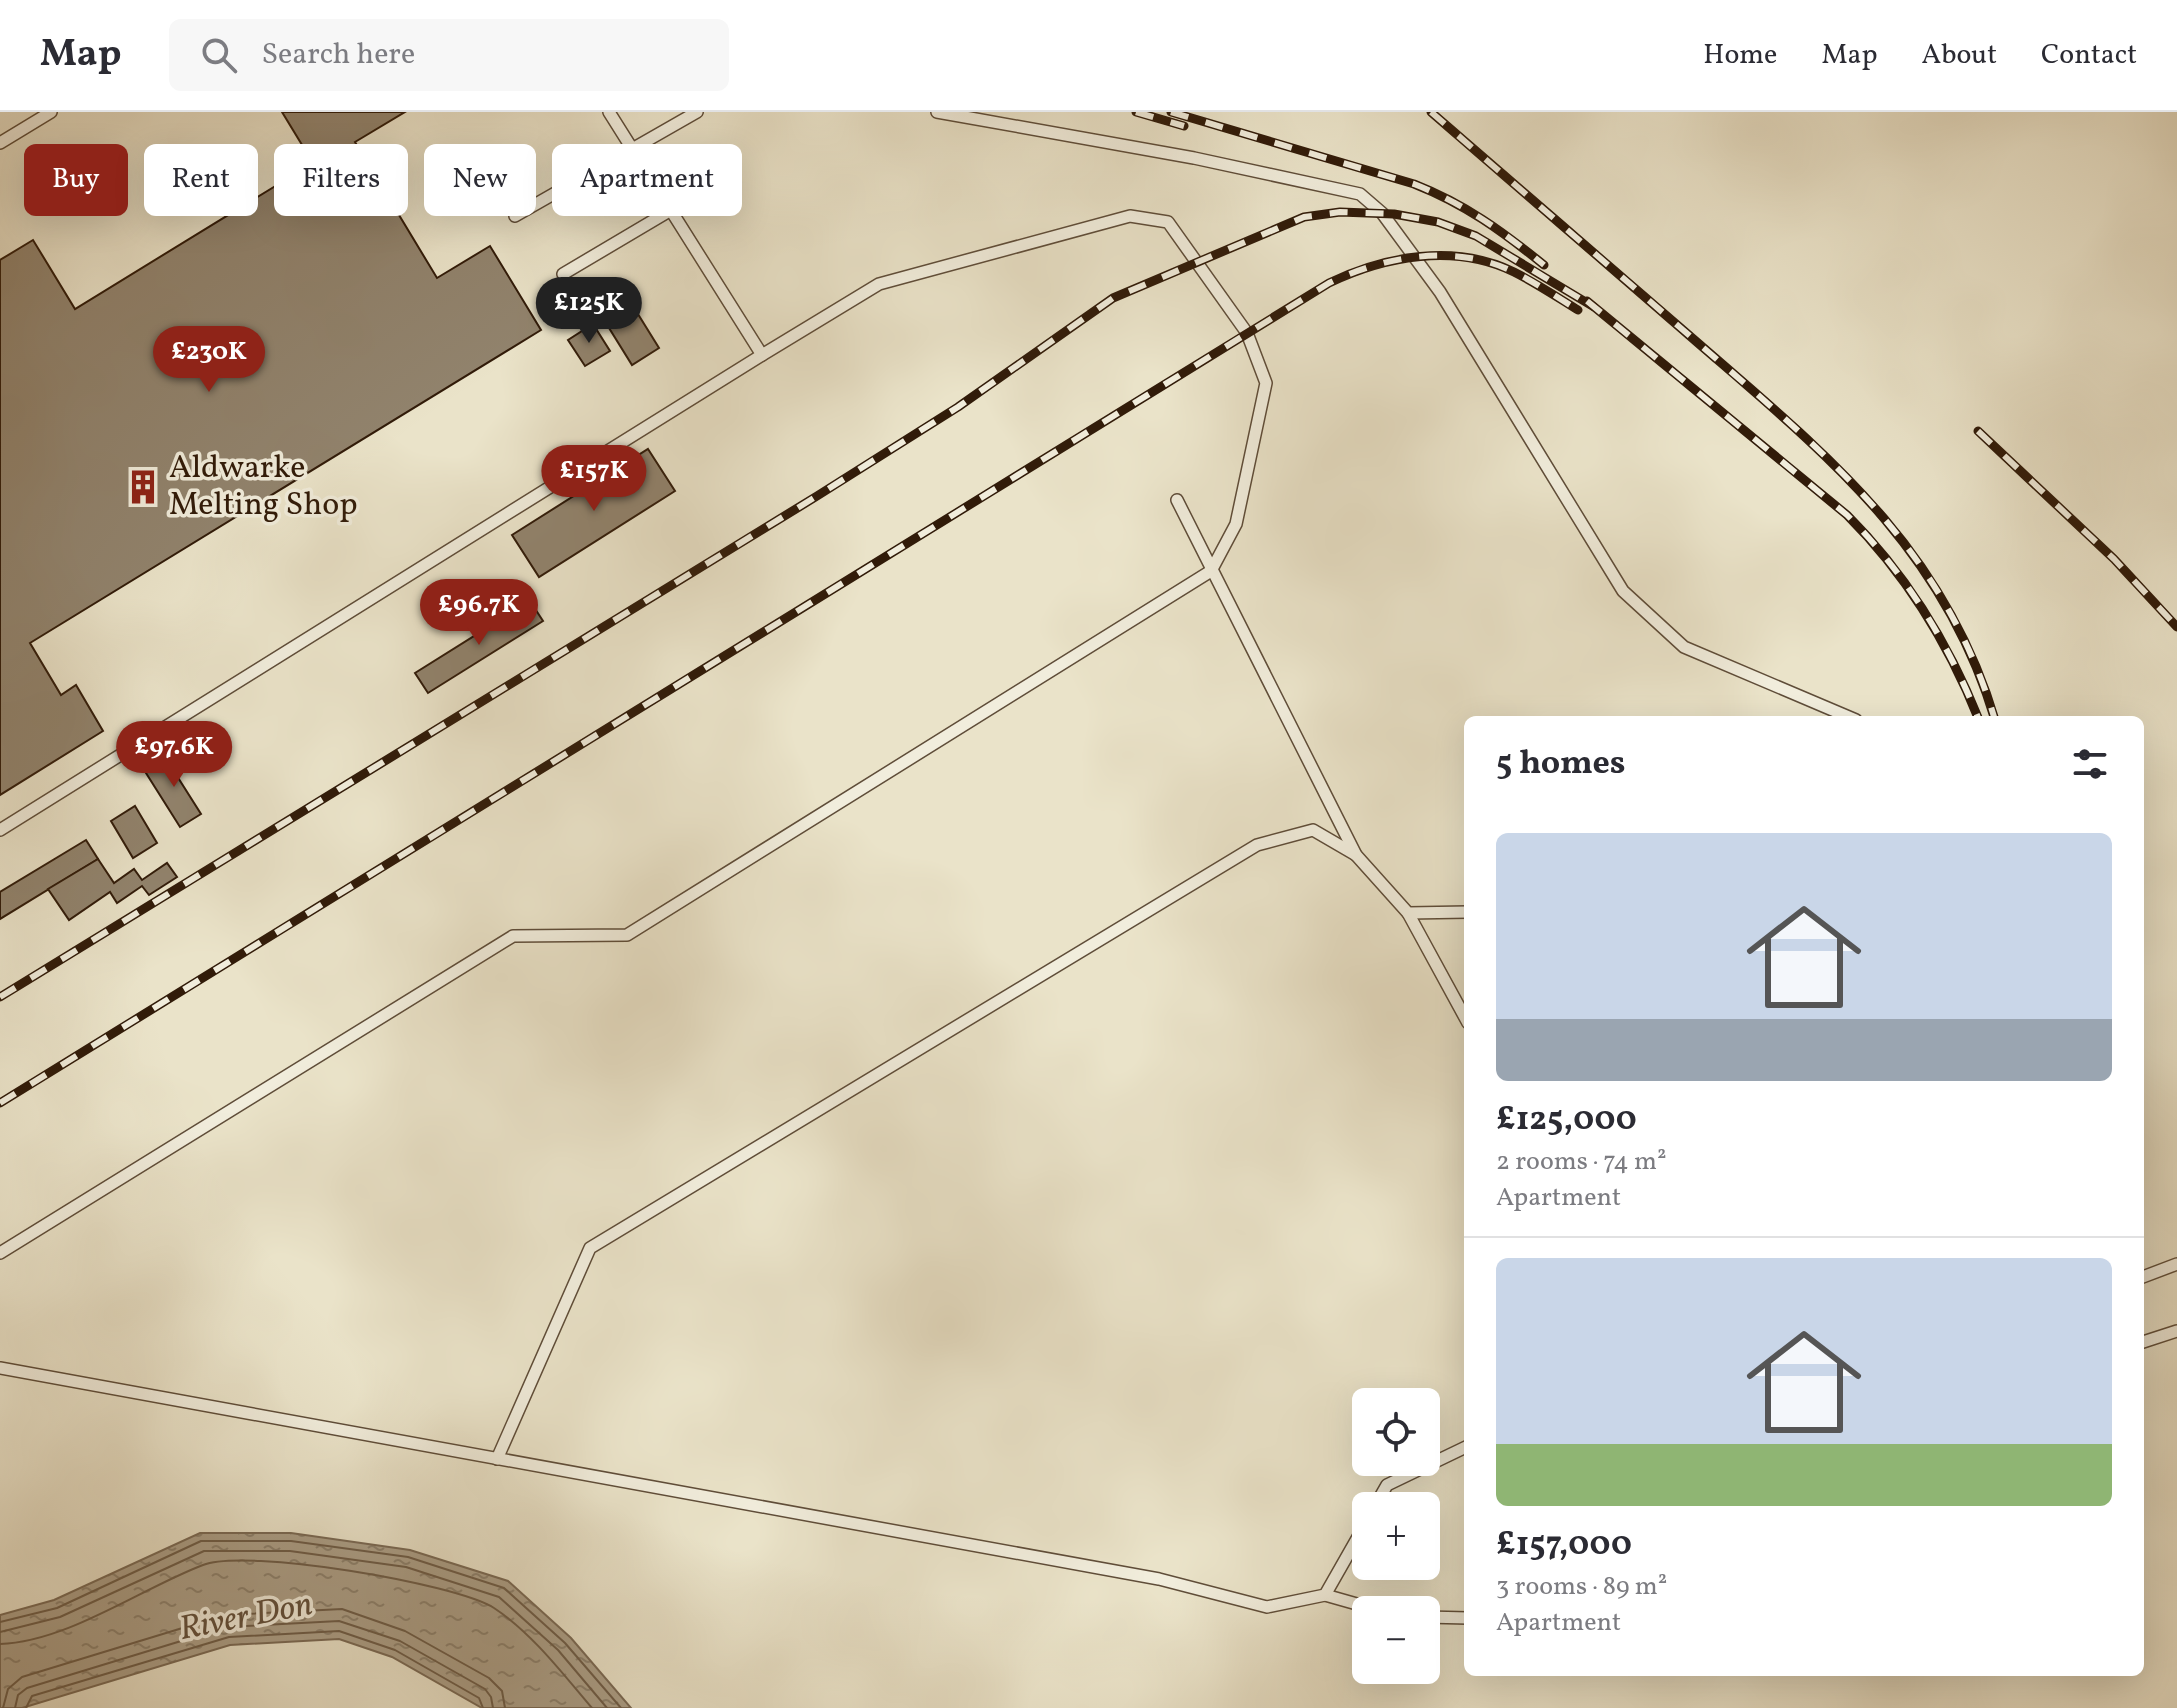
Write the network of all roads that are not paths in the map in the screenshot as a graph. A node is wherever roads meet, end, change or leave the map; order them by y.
1 (51, 112) edge
2 (609, 112) edge
3 (697, 112) edge
4 (937, 112) edge
5 (0, 143) edge
6 (629, 144) edge
7 (639, 144) edge
8 (661, 216) edge
9 (675, 216) edge
10 (563, 274) dead end
11 (762, 355) junction
12 (1177, 500) dead end
13 (1211, 571) junction
14 (1847, 716) edge
15 (0, 830) edge
16 (1356, 855) junction
17 (1464, 912) edge
18 (1408, 913) junction
19 (1464, 1016) edge
20 (0, 1253) edge
21 (2177, 1264) edge
22 (2144, 1276) edge
23 (2177, 1331) edge
24 (2144, 1342) edge
25 (0, 1368) edge
26 (1464, 1448) edge
27 (497, 1459) junction
28 (1383, 1492) edge
29 (1352, 1548) edge
30 (1325, 1595) junction
31 (1352, 1603) edge
32 (1440, 1617) edge
33 (1464, 1618) edge

1 - 5 lane
2 - 6 lane
3 - 7 lane
4 - 14 lane
8 - 10 lane
9 - 11 lane
11 - 13 lane
11 - 15 lane
12 - 13 lane
13 - 16 lane
13 - 20 lane
16 - 18 lane
16 - 27 lane
17 - 18 lane
18 - 19 lane
21 - 22 lane
23 - 24 lane
25 - 27 lane
26 - 28 lane
27 - 30 lane
29 - 30 lane
30 - 31 lane
32 - 33 lane

